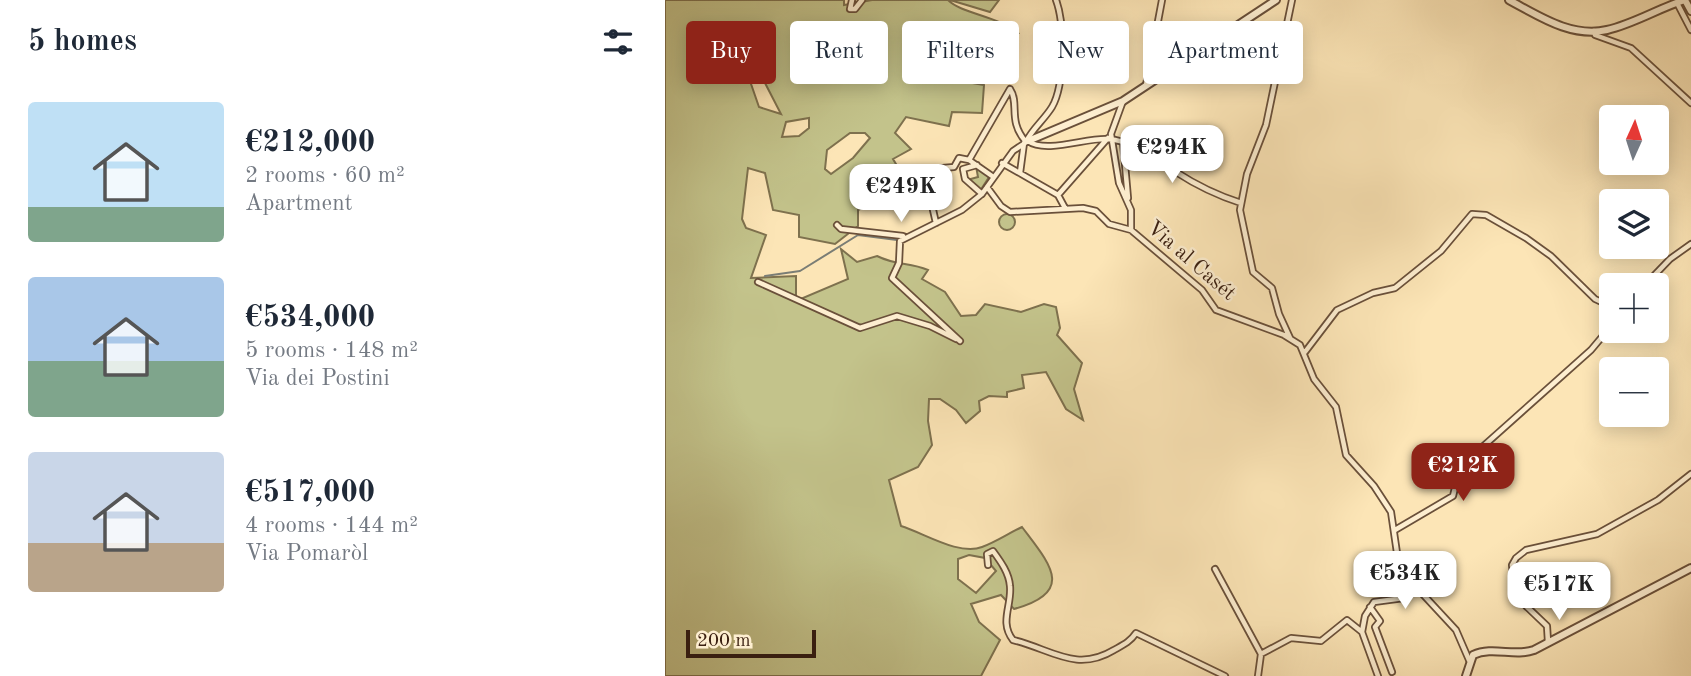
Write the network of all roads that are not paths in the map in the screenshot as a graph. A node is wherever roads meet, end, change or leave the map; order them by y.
1 (852, 0) edge
2 (862, 0) edge
3 (1056, 0) edge
4 (1162, 0) edge
5 (1276, 0) edge
6 (1292, 0) edge
7 (1509, 0) edge
8 (1682, 1) edge
9 (1691, 11) edge
10 (1691, 30) edge
11 (1594, 31) junction
12 (1146, 86) junction
13 (1123, 101) junction
14 (1691, 103) edge
15 (1111, 139) junction
16 (1026, 142) junction
17 (1123, 142) junction
18 (968, 160) junction
19 (1002, 163) junction
20 (977, 166) junction
21 (940, 170) junction
22 (1020, 173) junction
23 (992, 176) junction
24 (916, 179) dead end
25 (987, 187) junction
26 (982, 194) junction
27 (1058, 195) junction
28 (1128, 202) junction
29 (1241, 203) junction
30 (1065, 208) junction
31 (936, 223) junction
32 (837, 225) dead end
33 (1131, 230) junction
34 (904, 236) junction
35 (1691, 244) edge
36 (1657, 273) edge
37 (758, 282) dead end
38 (1599, 301) edge
39 (1290, 338) junction
40 (1599, 340) edge
41 (1304, 353) junction
42 (1691, 474) edge
43 (1394, 530) junction
44 (988, 565) dead end
45 (1691, 568) edge
46 (1215, 569) dead end
47 (1418, 589) junction
48 (1370, 607) junction
49 (1361, 632) junction
50 (1548, 642) junction
51 (1261, 654) junction
52 (1469, 660) junction
53 (1392, 672) dead end
54 (1225, 676) edge
55 (1258, 676) edge
56 (1378, 676) edge
57 (1466, 676) edge

1 - 2 street
3 - 16 street
4 - 12 street
5 - 12 street
6 - 29 street
7 - 11 street
8 - 9 street
8 - 10 street
8 - 11 street
11 - 14 street
12 - 13 street
13 - 15 street
13 - 16 street
15 - 16 street
15 - 17 street
15 - 27 street
15 - 28 street
16 - 18 street
16 - 19 street
16 - 22 street
17 - 28 street
17 - 29 street
18 - 20 street
18 - 21 street
19 - 22 street
19 - 23 street
20 - 23 street
20 - 26 street
21 - 24 street
21 - 31 street
22 - 27 street
23 - 25 street
25 - 26 street
25 - 30 street, Via al Casét
26 - 31 street
27 - 30 street
28 - 33 street
29 - 39 street
30 - 33 street, Via al Casét
31 - 34 street
32 - 34 street
33 - 39 street, Via al Casét
34 - 37 street
35 - 36 street
38 - 41 street
39 - 41 street
40 - 43 street
41 - 43 street
42 - 50 street
43 - 47 street
44 - 54 street
45 - 50 street
46 - 51 street
47 - 48 street
47 - 52 street
48 - 49 street
48 - 53 street
49 - 51 street
49 - 56 street
50 - 52 street
51 - 55 street
52 - 57 street

